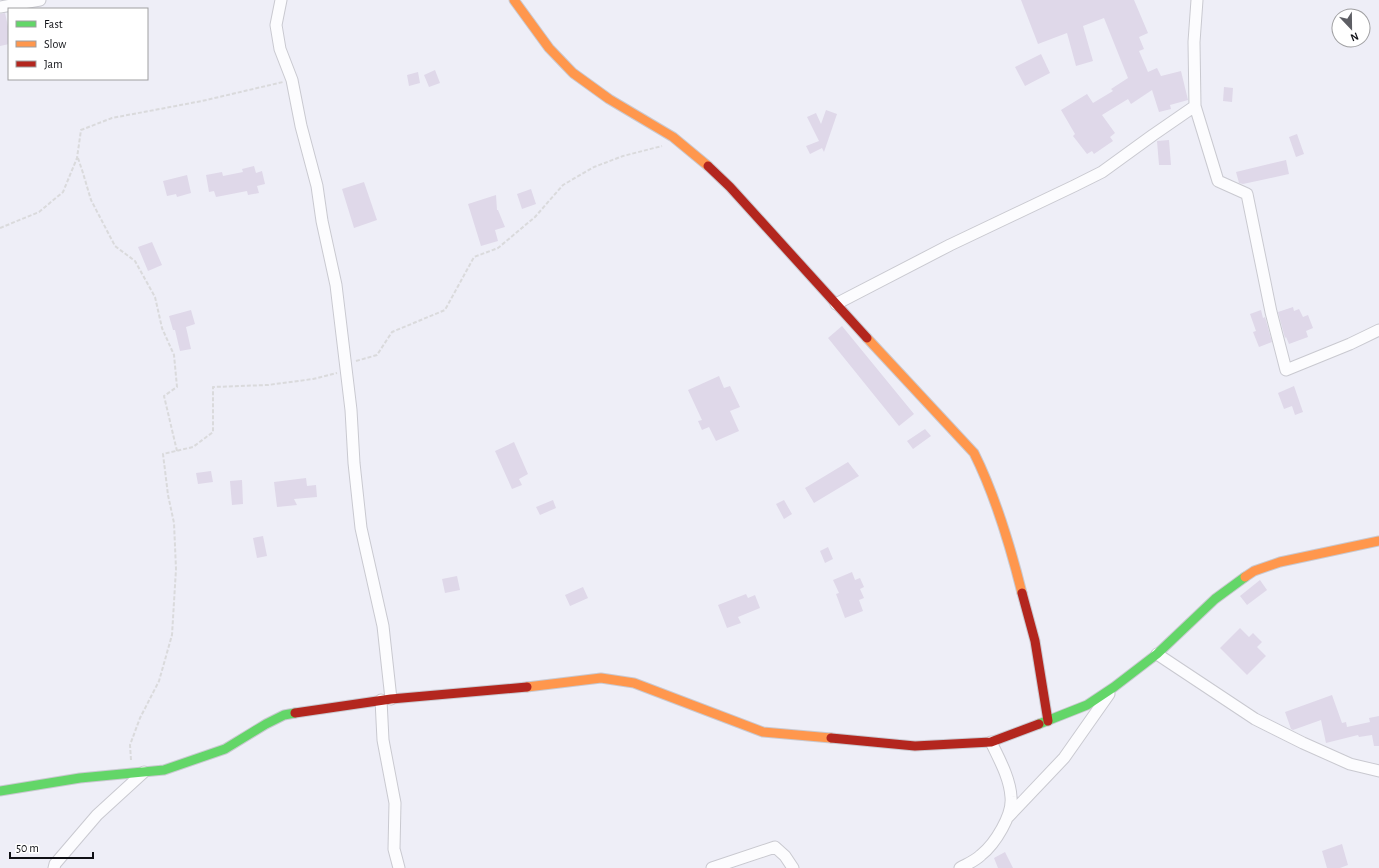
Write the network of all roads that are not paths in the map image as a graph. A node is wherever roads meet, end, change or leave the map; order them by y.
1 (40, 0) edge
2 (281, 0) edge
3 (514, 0) edge
4 (1196, 0) edge
5 (0, 7) edge
6 (1195, 106) junction
7 (836, 304) junction
8 (1379, 330) edge
9 (1379, 541) edge
10 (1157, 654) junction
11 (1114, 687) junction
12 (386, 700) junction
13 (1048, 721) junction
14 (991, 742) junction
15 (1379, 771) edge
16 (144, 772) junction
17 (0, 791) edge
18 (1008, 817) junction
19 (981, 856) junction
20 (54, 868) edge
21 (399, 868) edge
22 (712, 868) edge
23 (793, 868) edge
24 (960, 868) edge
25 (977, 868) edge

1 - 5 street
2 - 12 street
3 - 7 street
4 - 6 street
6 - 7 street
6 - 8 street
7 - 13 street
9 - 10 street
10 - 11 street
10 - 15 street
11 - 13 street
11 - 18 street
12 - 14 street
12 - 16 street
12 - 21 street
13 - 14 street
14 - 18 street
16 - 17 street
16 - 20 street
18 - 19 street
19 - 24 street
19 - 25 street
22 - 23 street

